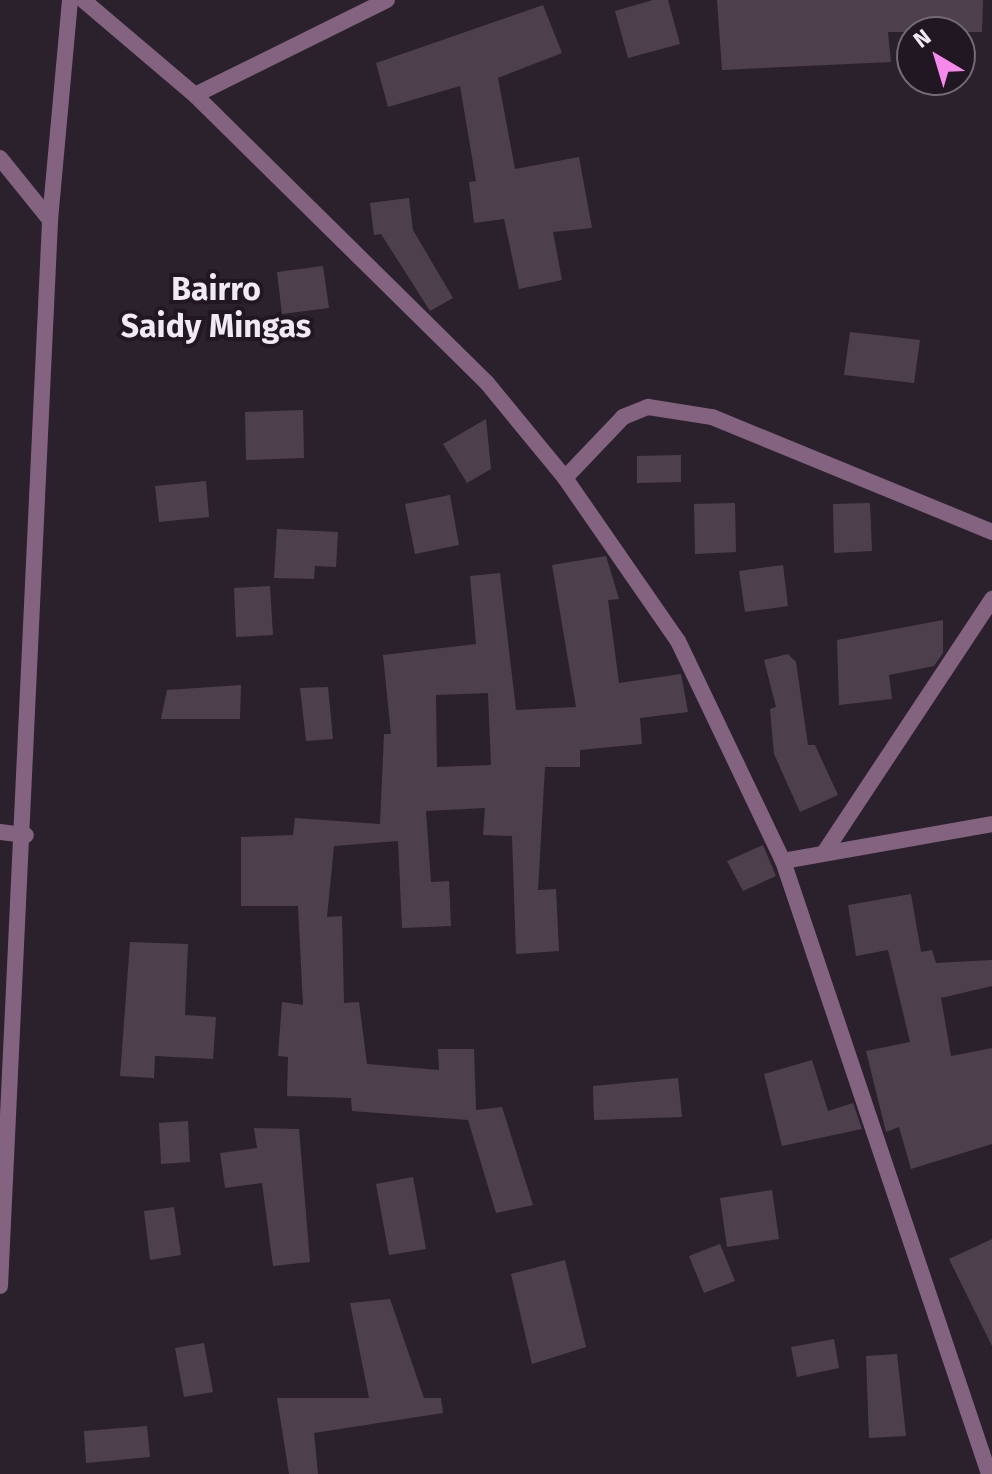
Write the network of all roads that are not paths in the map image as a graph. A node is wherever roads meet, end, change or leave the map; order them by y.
1 (70, 0) edge
2 (83, 0) edge
3 (387, 0) edge
4 (195, 95) junction
5 (0, 158) edge
6 (50, 220) junction
7 (565, 478) junction
8 (992, 532) edge
9 (992, 599) edge
10 (992, 824) edge
11 (0, 832) edge
12 (26, 835) junction
13 (824, 853) junction
14 (783, 861) junction
15 (0, 1286) edge
16 (989, 1474) edge

1 - 6 street
2 - 4 street
3 - 4 street
4 - 7 street
5 - 6 street
6 - 12 street
7 - 8 street
7 - 14 street
9 - 13 street
10 - 13 street
11 - 12 street
12 - 15 street
13 - 14 street
14 - 16 street

